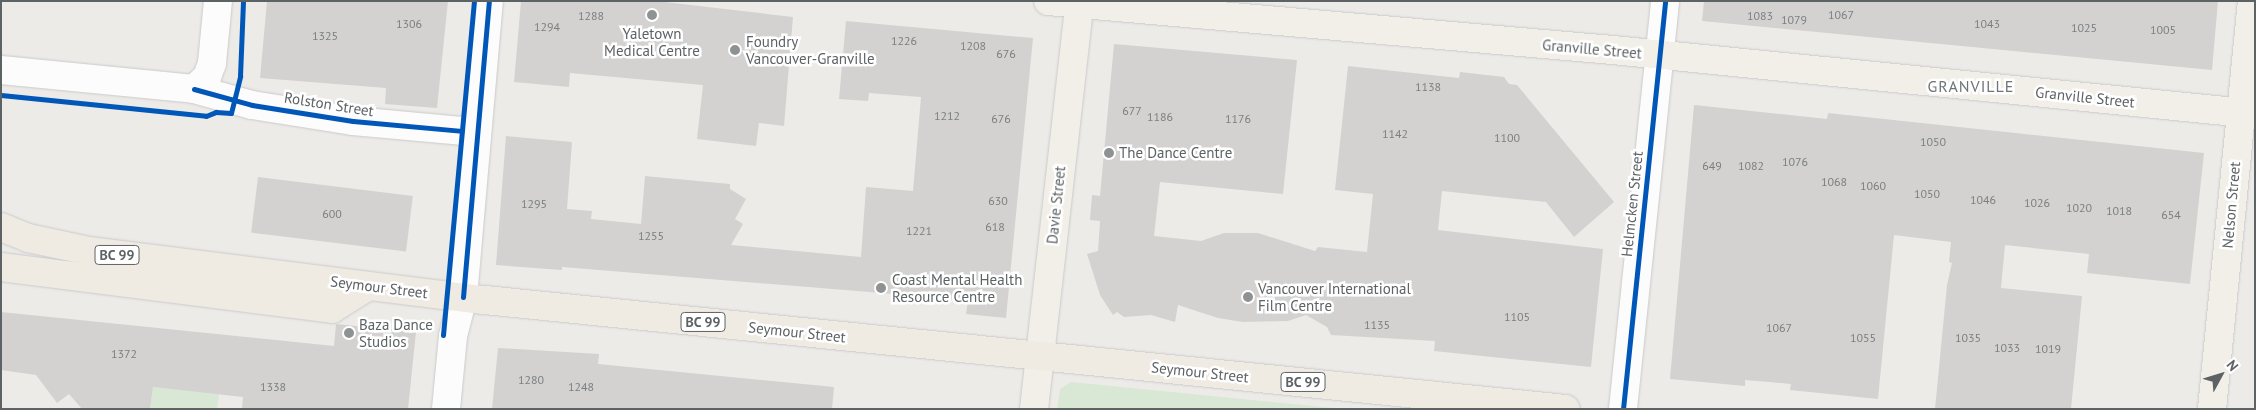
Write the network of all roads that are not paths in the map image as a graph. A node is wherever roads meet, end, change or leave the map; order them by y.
1 (218, 1) edge
2 (489, 1) edge
3 (1048, 1) edge
4 (1665, 1) edge
5 (2252, 1) edge
6 (1079, 3) edge
7 (1660, 55) junction
8 (1, 70) edge
9 (194, 89) junction
10 (2247, 114) edge
11 (477, 126) junction
12 (1, 227) edge
13 (1, 267) edge
14 (367, 287) junction
15 (463, 297) junction
16 (1039, 356) junction
17 (446, 409) edge
18 (1034, 409) edge
19 (1566, 409) edge
20 (1623, 409) edge
21 (2212, 409) edge

1 - 9 street
2 - 11 street
3 - 6 main road, Granville Street
4 - 7 street, Helmcken Street
5 - 10 main road, Nelson Street
6 - 7 main road, Granville Street
6 - 16 main road, Davie Street
7 - 10 main road, Granville Street
7 - 20 street, Helmcken Street
8 - 9 street, Rolston Street
9 - 11 street, Rolston Street
10 - 21 main road, Nelson Street
11 - 15 street
12 - 14 highway, Seymour Street / BC 99
13 - 14 highway
14 - 15 highway, Seymour Street / BC 99
15 - 16 highway, Seymour Street / BC 99
15 - 17 street
16 - 18 main road, Davie Street
16 - 19 highway, Seymour Street / BC 99

